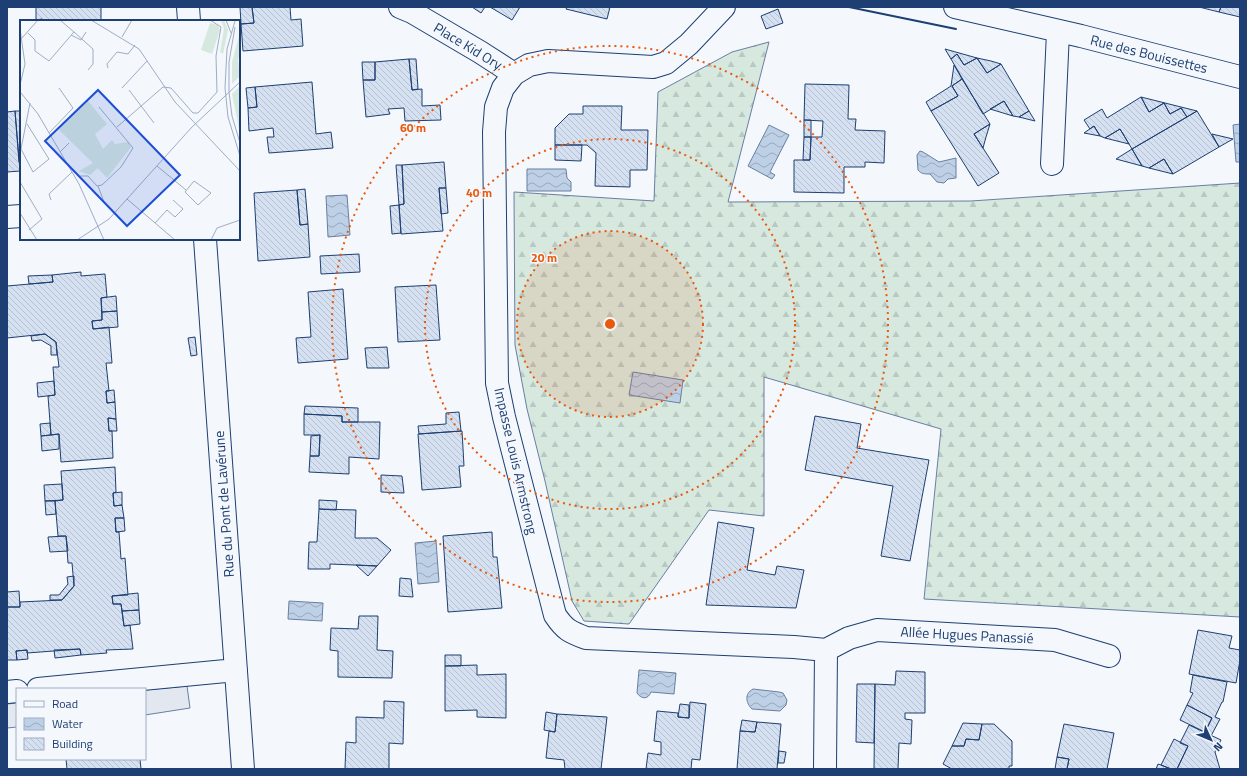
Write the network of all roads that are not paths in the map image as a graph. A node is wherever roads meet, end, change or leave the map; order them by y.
1 (188, 7) edge
2 (400, 7) edge
3 (724, 7) edge
4 (955, 7) edge
5 (189, 20) edge
6 (1058, 32) junction
7 (514, 74) junction
8 (1240, 77) edge
9 (1052, 164) dead end
10 (20, 216) edge
11 (7, 217) edge
12 (205, 240) edge
13 (826, 650) junction
14 (1109, 656) dead end
15 (236, 670) junction
16 (48, 688) edge
17 (243, 769) edge
18 (825, 769) edge

1 - 5 street
2 - 7 street, Place Kid Ory
3 - 7 street, Impasse Louis Armstrong
4 - 6 street, Rue des Bouissettes
6 - 8 street, Rue des Bouissettes
6 - 9 street
7 - 13 street, Impasse Louis Armstrong
10 - 11 street
12 - 15 street, Rue du Pont de Lavérune
13 - 14 street, Allée Hugues Panassié
13 - 18 street
15 - 16 street
15 - 17 street, Rue du Pont de Lavérune

